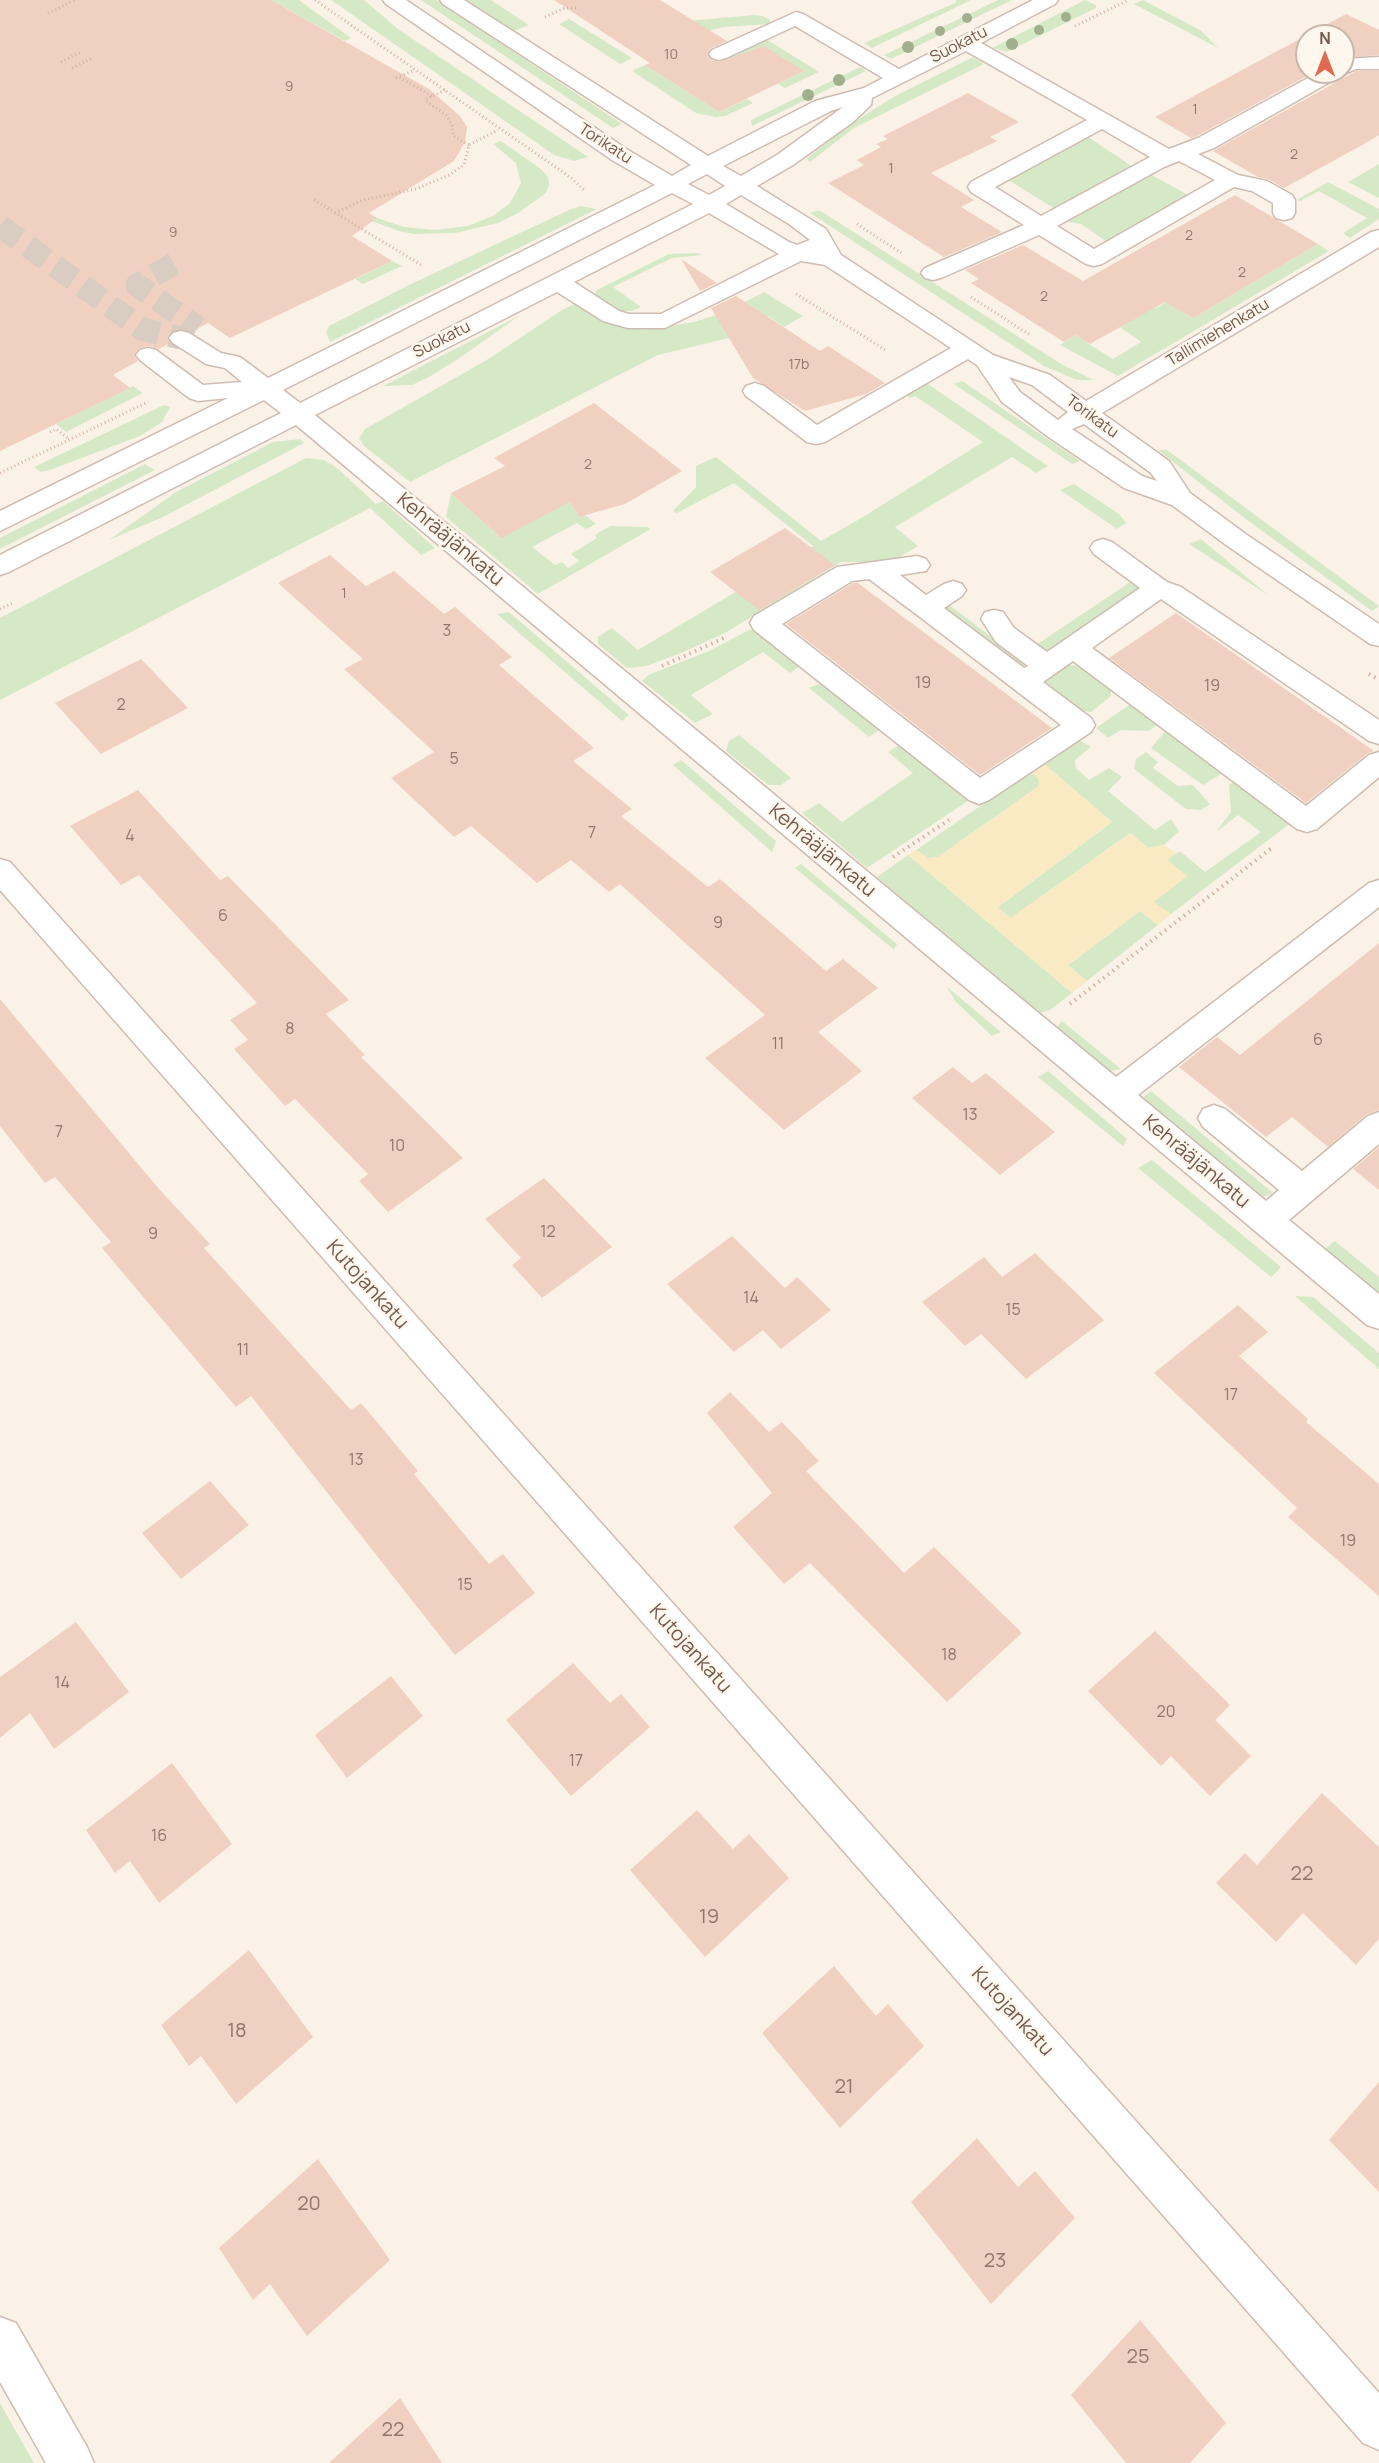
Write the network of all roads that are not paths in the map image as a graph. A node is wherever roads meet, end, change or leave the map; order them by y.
1 (393, 0) edge
2 (450, 0) edge
3 (1048, 0) edge
4 (965, 42) junction
5 (719, 54) dead end
6 (1355, 63) edge
7 (1379, 63) edge
8 (897, 77) junction
9 (1313, 84) edge
10 (871, 92) junction
11 (1114, 124) junction
12 (1174, 155) junction
13 (707, 164) junction
14 (1231, 180) junction
15 (670, 184) junction
16 (744, 186) junction
17 (711, 204) junction
18 (1284, 213) dead end
19 (1040, 226) junction
20 (1379, 237) edge
21 (828, 250) junction
22 (798, 254) junction
23 (933, 273) road end
24 (556, 282) junction
25 (190, 333) tunnel mouth
26 (976, 354) junction
27 (148, 355) tunnel mouth
28 (267, 388) junction
29 (755, 391) dead end
30 (1086, 412) junction
31 (299, 413) junction
32 (1056, 430) junction
33 (1181, 498) junction
34 (0, 522) edge
35 (1103, 548) dead end
36 (917, 565) dead end
37 (0, 566) edge
38 (874, 569) junction
39 (1158, 588) junction
40 (953, 590) dead end
41 (925, 608) junction
42 (994, 619) dead end
43 (1379, 637) edge
44 (1073, 648) junction
45 (1047, 666) junction
46 (1023, 682) junction
47 (1379, 734) edge
48 (1379, 762) edge
49 (0, 870) edge
50 (1379, 891) edge
51 (1115, 1095) junction
52 (1214, 1118) dead end
53 (1379, 1125) edge
54 (1302, 1190) junction
55 (1266, 1220) junction
56 (1379, 1314) edge
57 (0, 2339) edge
58 (1379, 2427) edge
59 (70, 2463) edge

1 - 15 street, Torikatu
2 - 13 street, Torikatu
3 - 4 street, Suokatu
4 - 8 street, Suokatu
4 - 11 street
5 - 8 street
6 - 7 street
8 - 10 street, Suokatu
9 - 12 street
10 - 13 street, Suokatu
10 - 16 street, Suokatu
11 - 12 street
11 - 19 street
12 - 14 street
12 - 19 street
13 - 15 street, Suokatu
13 - 16 street, Torikatu
14 - 18 street
14 - 19 street
15 - 17 street, Torikatu
15 - 28 street, Suokatu
16 - 17 street, Suokatu
16 - 21 street, Torikatu
17 - 22 street, Torikatu
17 - 24 street, Suokatu
19 - 23 street
20 - 30 street, Tallimiehenkatu
21 - 22 street
21 - 26 street, Torikatu
22 - 24 street
24 - 31 street, Suokatu
25 - 28 street, Kehrääjänkatu
26 - 29 street
26 - 30 street, Torikatu
26 - 32 street, Torikatu
27 - 28 street
28 - 31 street, Kehrääjänkatu
28 - 34 street, Suokatu
30 - 32 street, Tallimiehenkatu
30 - 33 street, Torikatu
31 - 37 street, Suokatu
31 - 51 street, Kehrääjänkatu
32 - 33 street, Torikatu
33 - 43 street, Torikatu
35 - 39 street
36 - 38 street
38 - 41 street
38 - 46 street
39 - 44 street
39 - 47 street
40 - 41 street
41 - 46 street
42 - 45 street
44 - 45 street
44 - 48 street
45 - 46 street
49 - 58 street, Kutojankatu
50 - 51 street
51 - 55 street, Kehrääjänkatu
52 - 54 street
53 - 54 street
54 - 55 street
55 - 56 street, Kehrääjänkatu
57 - 59 street

